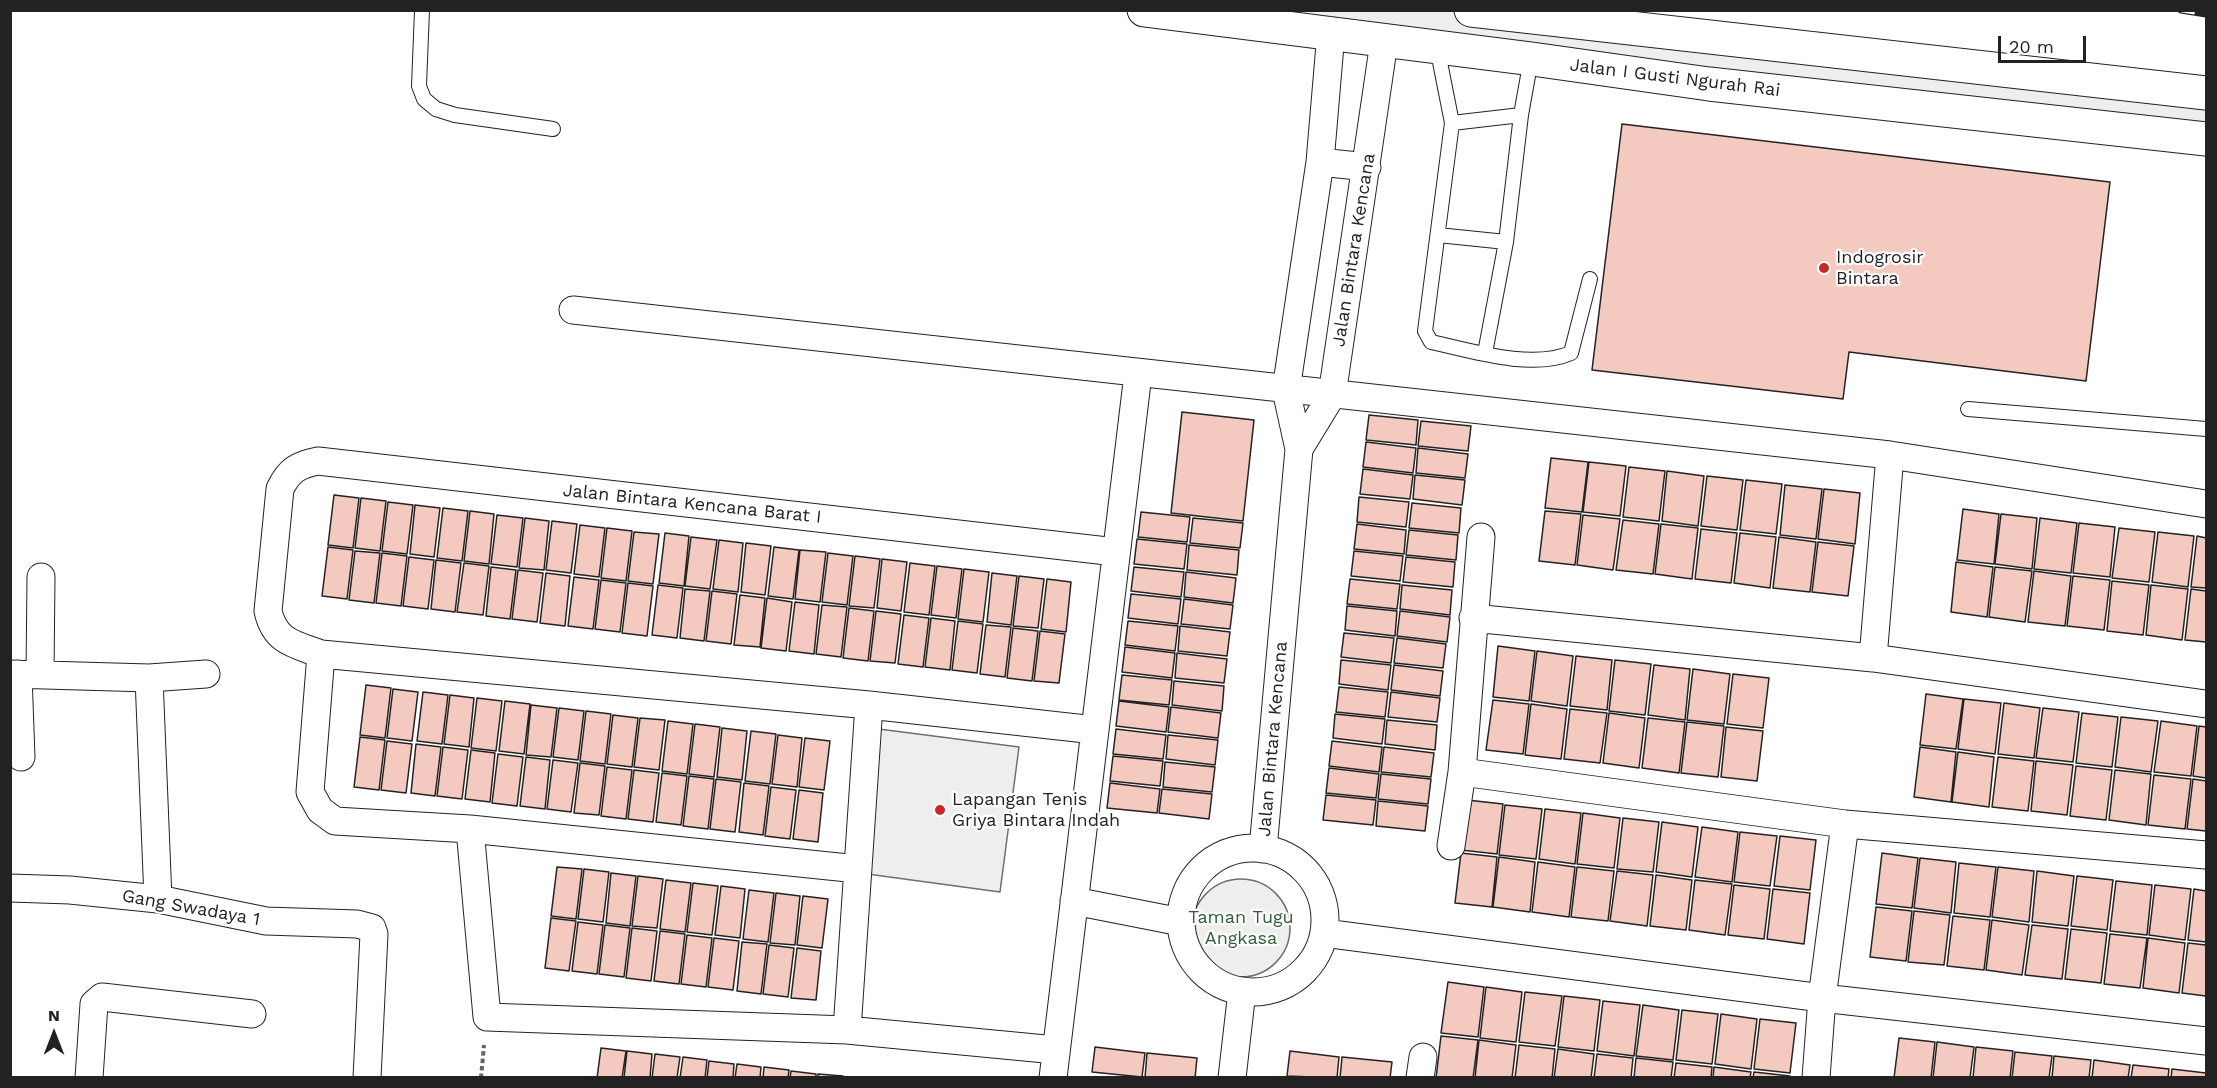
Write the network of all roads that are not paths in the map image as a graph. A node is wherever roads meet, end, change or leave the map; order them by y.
1 (422, 10) edge
2 (1144, 10) edge
3 (1471, 10) edge
4 (1331, 33) junction
5 (1715, 40) junction
6 (1384, 42) junction
7 (1437, 47) junction
8 (1532, 59) junction
9 (1709, 84) junction
10 (2206, 93) edge
11 (1521, 115) junction
12 (1452, 123) junction
13 (553, 129) dead end
14 (2206, 139) edge
15 (1320, 162) junction
16 (1367, 167) junction
17 (1438, 235) junction
18 (1506, 242) junction
19 (1590, 279) dead end
20 (573, 310) dead end
21 (1485, 353) junction
22 (1138, 374) junction
23 (1286, 390) junction
24 (1332, 395) junction
25 (1968, 409) dead end
26 (2206, 429) edge
27 (1299, 449) junction
28 (1890, 455) junction
29 (2206, 504) edge
30 (1481, 537) dead end
31 (1116, 552) junction
32 (41, 577) dead end
33 (1473, 618) junction
34 (321, 654) junction
35 (1873, 658) junction
36 (23, 674) edge
37 (206, 674) dead end
38 (149, 678) junction
39 (2206, 704) edge
40 (869, 705) junction
41 (1095, 730) junction
42 (21, 757) dead end
43 (1462, 772) junction
44 (1845, 824) junction
45 (470, 829) junction
46 (1451, 846) dead end
47 (1263, 849) junction
48 (2206, 855) edge
49 (858, 869) junction
50 (10, 888) edge
51 (158, 899) junction
52 (1074, 901) junction
53 (1181, 922) junction
54 (1324, 933) junction
55 (1242, 991) junction
56 (1822, 998) junction
57 (252, 1014) dead end
58 (847, 1030) junction
59 (2206, 1041) edge
60 (1056, 1050) junction
61 (89, 1077) edge
62 (367, 1077) edge
63 (1053, 1077) edge
64 (1232, 1077) edge
65 (1816, 1077) edge

1 - 13 lane
2 - 4 main road, Jalan I Gusti Ngurah Rai
3 - 5 main road
4 - 6 main road, Jalan I Gusti Ngurah Rai
4 - 15 street, Jalan Bintara Kencana
5 - 9 main road
5 - 10 main road
6 - 7 main road, Jalan I Gusti Ngurah Rai
6 - 16 street, Jalan Bintara Kencana
7 - 8 main road, Jalan I Gusti Ngurah Rai
7 - 12 lane
8 - 9 main road, Jalan I Gusti Ngurah Rai
8 - 11 lane
9 - 14 main road, Jalan I Gusti Ngurah Rai
11 - 12 lane
11 - 18 lane
12 - 17 lane
15 - 16 street
15 - 23 street, Jalan Bintara Kencana
16 - 24 street, Jalan Bintara Kencana
17 - 18 lane
17 - 21 lane
18 - 21 lane
19 - 21 lane
20 - 22 street
22 - 23 street
22 - 31 street
23 - 24 street
23 - 27 street, Jalan Bintara Kencana
24 - 27 street, Jalan Bintara Kencana
24 - 28 street
25 - 26 lane
27 - 47 street, Jalan Bintara Kencana
28 - 29 street
28 - 35 street
30 - 33 street
31 - 34 street, Jalan Bintara Kencana Barat I
31 - 41 street
32 - 36 street
33 - 35 street
33 - 43 street
34 - 40 street
34 - 45 street
35 - 39 street
36 - 38 street
36 - 42 street
37 - 38 street
38 - 51 street
40 - 41 street
40 - 49 street
41 - 52 street
43 - 44 street
43 - 46 street
44 - 48 street
44 - 56 street
45 - 49 street
45 - 58 street
47 - 53 street
47 - 54 street
49 - 58 street
50 - 51 street, Gang Swadaya 1
51 - 62 street, Gang Swadaya 1
52 - 53 street
52 - 60 street
53 - 55 street
54 - 55 street
54 - 56 street
55 - 64 street
56 - 59 street
56 - 65 street
57 - 61 street
58 - 60 street
60 - 63 street

